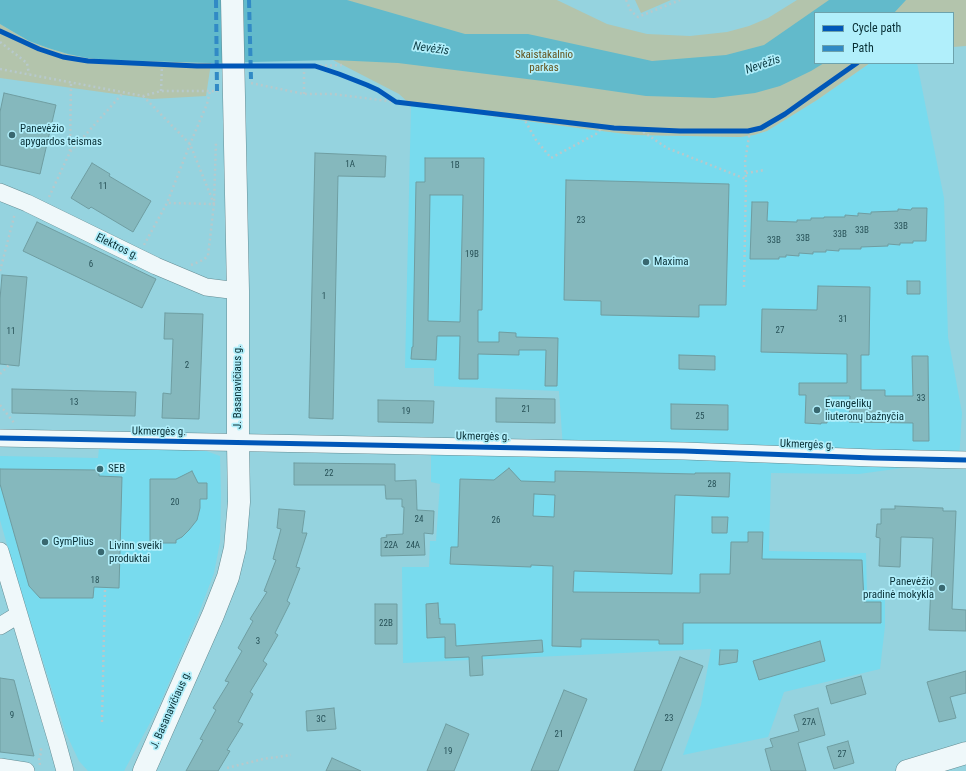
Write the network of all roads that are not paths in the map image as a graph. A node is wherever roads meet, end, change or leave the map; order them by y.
1 (232, 0) edge
2 (0, 192) edge
3 (238, 291) junction
4 (0, 438) edge
5 (238, 443) junction
6 (966, 460) edge
7 (0, 551) edge
8 (18, 615) junction
9 (0, 626) edge
10 (966, 754) edge
11 (0, 767) edge
12 (26, 771) edge
13 (65, 771) edge
14 (144, 771) edge
15 (908, 771) edge

1 - 3 main road, J. Basanavičiaus g.
2 - 3 street, Elektros g.
3 - 5 main road, J. Basanavičiaus g.
4 - 5 street, Ukmergės g.
5 - 6 street, Ukmergės g.
5 - 14 main road, J. Basanavičiaus g.
7 - 8 street
8 - 9 street
8 - 13 street
10 - 15 main road
11 - 12 street

